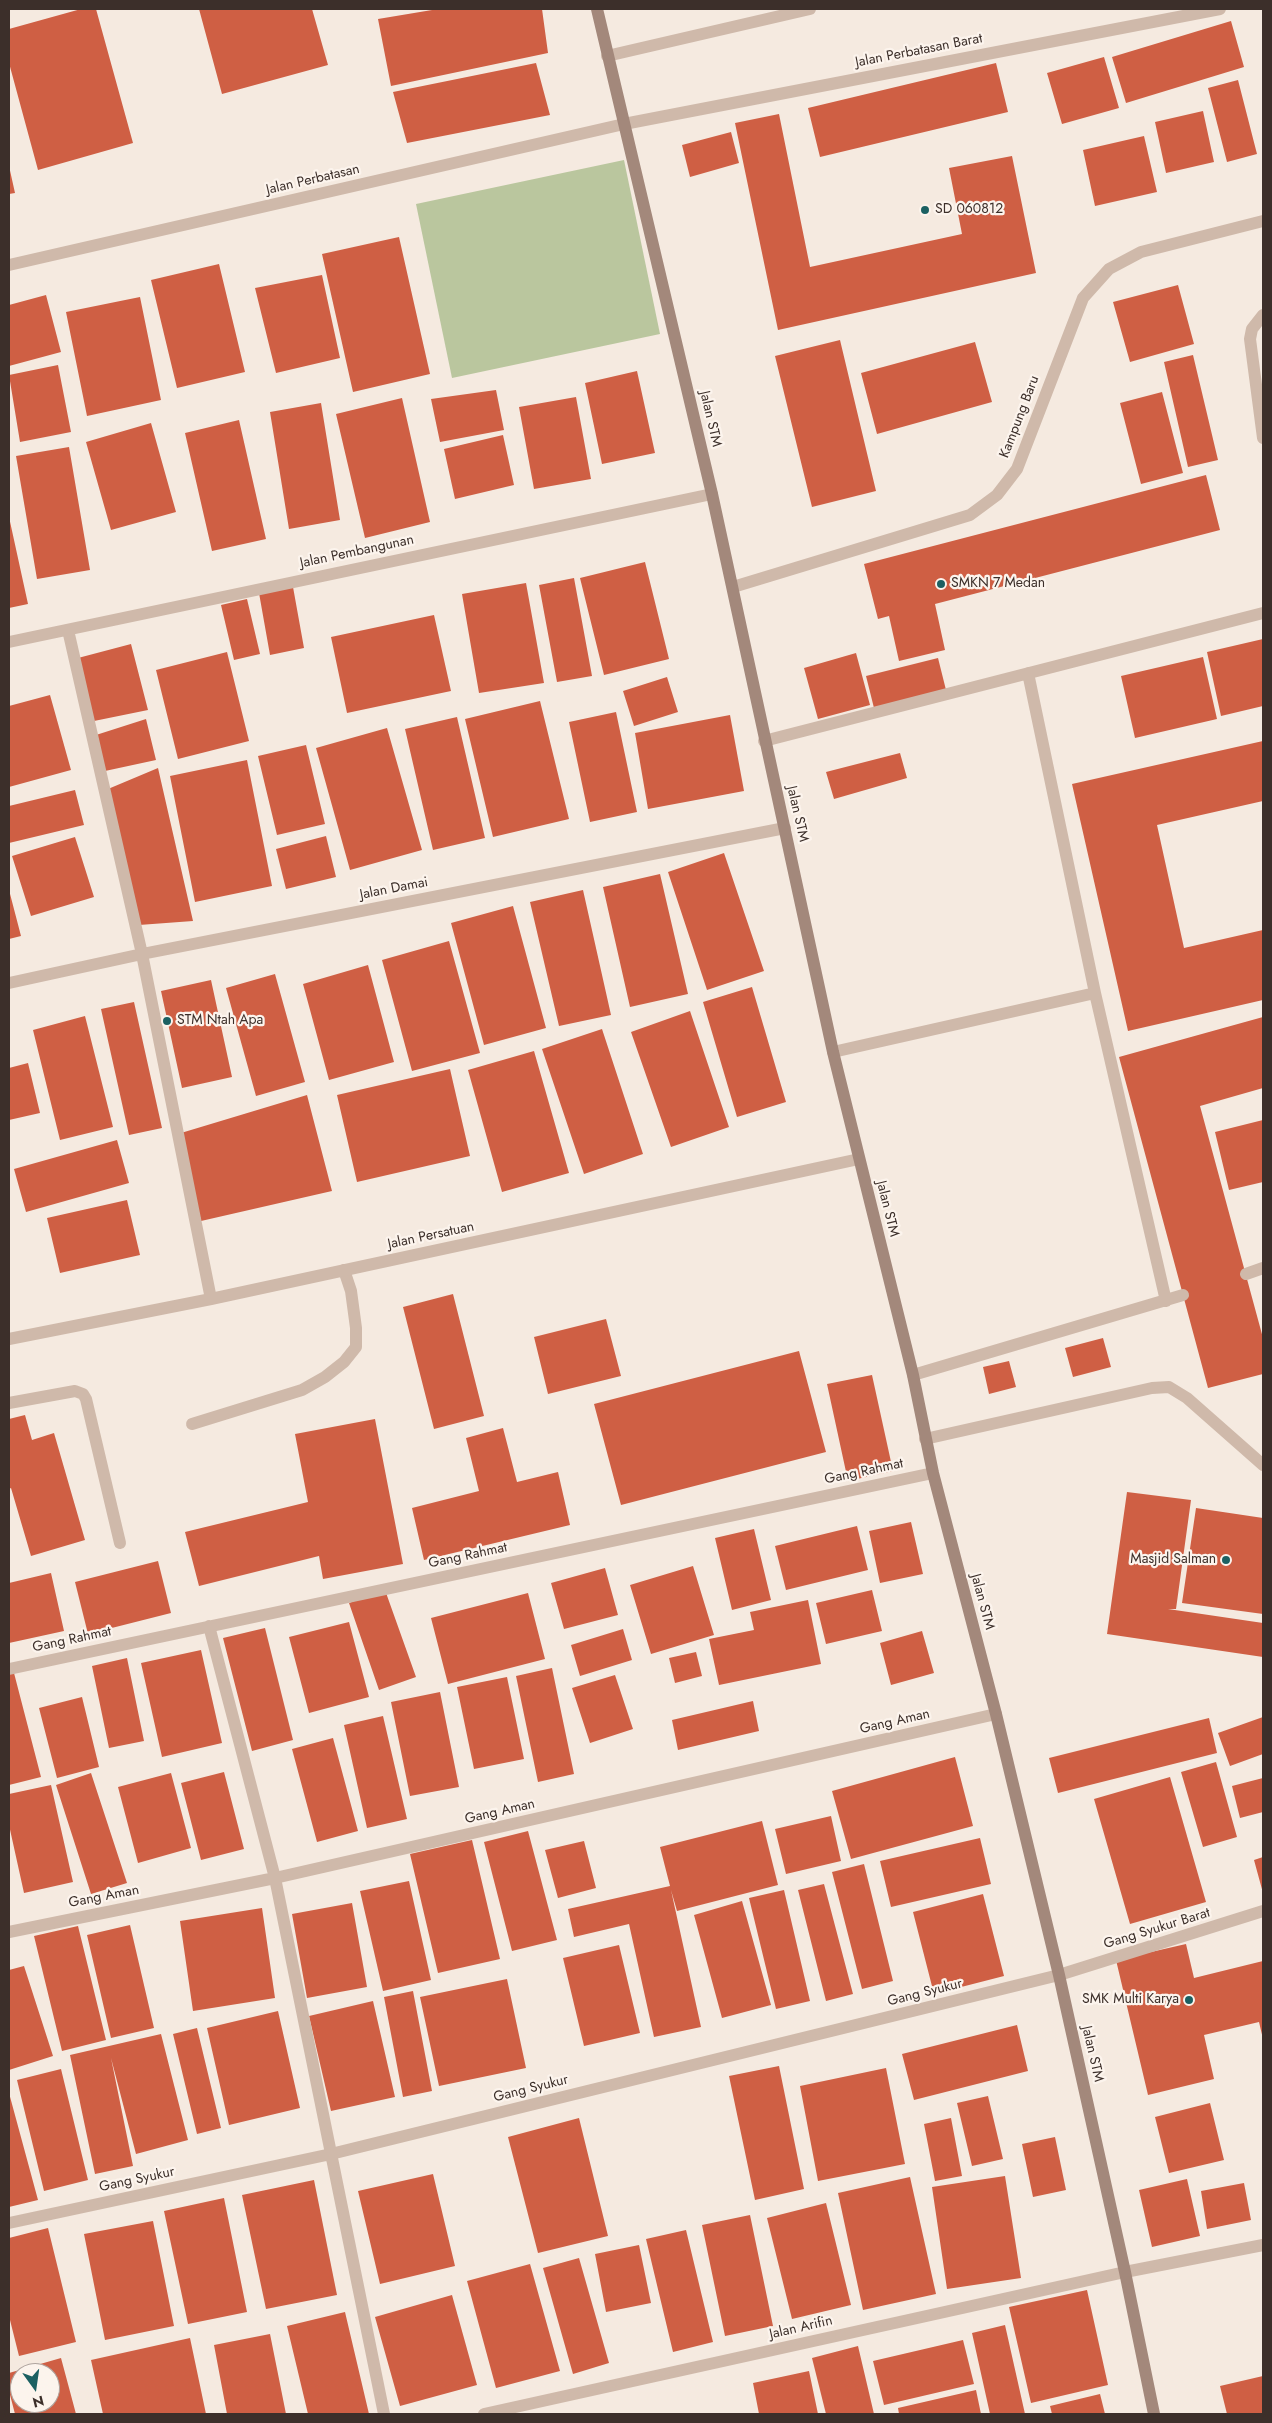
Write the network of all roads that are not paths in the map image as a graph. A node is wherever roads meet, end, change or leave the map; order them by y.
1 (597, 9) edge
2 (810, 9) edge
3 (1220, 9) edge
4 (607, 56) junction
5 (624, 124) junction
6 (1263, 221) edge
7 (9, 265) edge
8 (1263, 315) edge
9 (1263, 438) edge
10 (712, 494) junction
11 (733, 587) junction
12 (1263, 613) edge
13 (68, 630) junction
14 (9, 642) edge
15 (1028, 673) junction
16 (764, 741) junction
17 (785, 828) junction
18 (142, 954) junction
19 (9, 983) edge
20 (1095, 993) junction
21 (833, 1052) junction
22 (860, 1159) junction
23 (1263, 1268) edge
24 (344, 1270) junction
25 (1246, 1274) dead end
26 (1183, 1294) dead end
27 (211, 1299) junction
28 (1166, 1301) junction
29 (9, 1339) edge
30 (913, 1375) junction
31 (9, 1403) edge
32 (192, 1424) dead end
33 (926, 1439) junction
34 (1263, 1465) edge
35 (933, 1473) junction
36 (120, 1542) dead end
37 (210, 1626) junction
38 (9, 1669) edge
39 (996, 1714) junction
40 (275, 1878) junction
41 (1263, 1911) edge
42 (9, 1932) edge
43 (1059, 1975) junction
44 (331, 2154) junction
45 (9, 2223) edge
46 (1263, 2246) edge
47 (1125, 2272) junction
48 (384, 2414) edge
49 (484, 2414) edge
50 (1154, 2414) edge

1 - 4 street, Jalan STM
2 - 4 street
3 - 5 street, Jalan Perbatasan Barat
4 - 5 street, Jalan STM
5 - 7 street, Jalan Perbatasan
5 - 10 street, Jalan STM
6 - 11 street, Kampung Baru
8 - 9 street
10 - 11 street, Jalan STM
10 - 13 street, Jalan Pembangunan
11 - 16 street, Jalan STM
12 - 15 street
13 - 14 street, Jalan Pembangunan
13 - 18 street
15 - 16 street
15 - 20 street
16 - 17 street, Jalan STM
17 - 18 street, Jalan Damai
17 - 21 street, Jalan STM
18 - 19 street, Jalan Damai
18 - 27 street
20 - 21 street
20 - 28 street
21 - 22 street, Jalan STM
22 - 24 street, Jalan Persatuan
22 - 30 street, Jalan STM
23 - 25 street
24 - 27 street, Jalan Persatuan
24 - 32 street
26 - 28 street
27 - 29 street, Jalan Persatuan
28 - 30 street
30 - 33 street, Jalan STM
31 - 36 street
33 - 34 street
33 - 35 street, Jalan STM
35 - 37 street, Gang Rahmat
35 - 39 street, Jalan STM
37 - 38 street, Gang Rahmat
37 - 40 street
39 - 40 street, Gang Aman
39 - 43 street, Jalan STM
40 - 42 street, Gang Aman
40 - 44 street
41 - 43 street, Gang Syukur Barat
43 - 44 street, Gang Syukur
43 - 47 street, Jalan STM
44 - 45 street, Gang Syukur
44 - 48 street
46 - 47 street, Jalan Arifin
47 - 49 street, Jalan Arifin
47 - 50 street, Jalan STM

